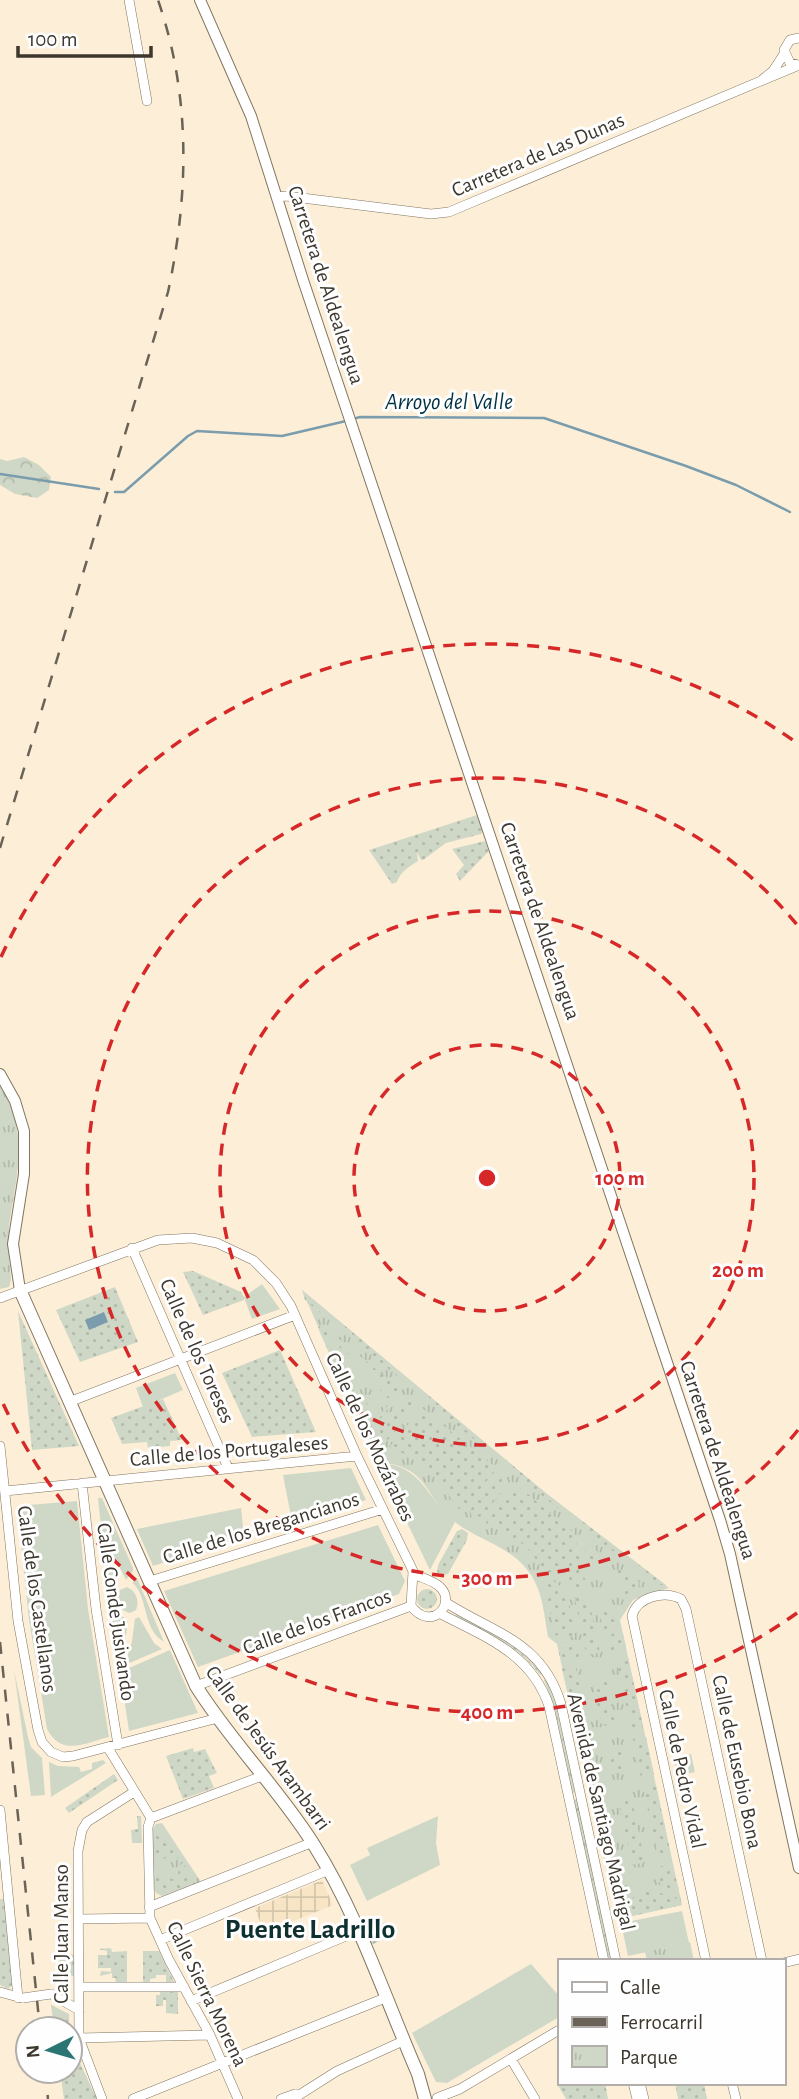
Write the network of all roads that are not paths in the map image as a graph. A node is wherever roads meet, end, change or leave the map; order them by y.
1 (129, 0) edge
2 (200, 0) edge
3 (799, 38) edge
4 (784, 54) junction
5 (799, 65) edge
6 (762, 80) junction
7 (147, 101) dead end
8 (277, 197) junction
9 (0, 1073) edge
10 (132, 1248) junction
11 (20, 1290) junction
12 (0, 1298) edge
13 (295, 1315) junction
14 (181, 1359) junction
15 (69, 1402) junction
16 (0, 1446) edge
17 (357, 1456) junction
18 (228, 1468) junction
19 (105, 1480) junction
20 (82, 1483) junction
21 (5, 1491) junction
22 (383, 1509) junction
23 (414, 1574) junction
24 (150, 1581) junction
25 (429, 1581) junction
26 (412, 1591) junction
27 (654, 1597) joint
28 (445, 1602) junction
29 (411, 1606) junction
30 (439, 1613) junction
31 (196, 1686) junction
32 (218, 1718) junction
33 (113, 1746) junction
34 (262, 1776) junction
35 (134, 1792) junction
36 (0, 1810) edge
37 (150, 1818) junction
38 (313, 1842) junction
39 (799, 1868) edge
40 (329, 1870) junction
41 (149, 1892) junction
42 (168, 1899) junction
43 (149, 1908) junction
44 (150, 1918) junction
45 (79, 1919) junction
46 (358, 1931) junction
47 (160, 1940) junction
48 (604, 1959) edge
49 (616, 1959) edge
50 (706, 1959) edge
51 (762, 1959) edge
52 (79, 1987) junction
53 (184, 1987) junction
54 (0, 1992) edge
55 (20, 1998) junction
56 (385, 1998) junction
57 (191, 2001) junction
58 (79, 2010) junction
59 (79, 2015) edge
60 (558, 2031) edge
61 (210, 2035) junction
62 (84, 2038) edge
63 (404, 2041) junction
64 (84, 2051) edge
65 (511, 2059) junction
66 (222, 2063) junction
67 (296, 2096) edge
68 (102, 2099) edge
69 (133, 2099) edge
70 (238, 2099) edge
71 (281, 2099) edge
72 (436, 2099) edge
73 (536, 2099) edge

1 - 7 street
2 - 8 street, Carretera de Aldealengua
3 - 4 street, Carretera de Las Dunas
4 - 5 street
4 - 6 street, Carretera de Las Dunas
5 - 6 street, Carretera de Las Dunas
6 - 8 street, Carretera de Las Dunas
8 - 39 street, Carretera de Aldealengua
9 - 11 street
10 - 11 street, Calle de los Mozárabes
10 - 13 street, Calle de los Mozárabes
10 - 14 street, Calle de los Toreses
11 - 12 street
11 - 15 main road, Calle de Jesús Arambarri
13 - 14 street
13 - 17 street, Calle de los Mozárabes
14 - 15 street
14 - 18 street, Calle de los Toreses
15 - 19 main road, Calle de Jesús Arambarri
16 - 21 street, Calle de los Castellanos
17 - 18 street, Calle de los Portugaleses
17 - 22 street, Calle de los Mozárabes
18 - 19 street, Calle de los Portugaleses
19 - 20 street, Calle de los Portugaleses
19 - 24 main road, Calle de Jesús Arambarri
20 - 21 street, Calle de los Portugaleses
20 - 33 street, Calle Conde Jusivando
21 - 33 street, Calle de los Castellanos
22 - 23 street, Calle de los Mozárabes
22 - 24 street, Calle de los Bregancianos
23 - 25 street
23 - 26 street
24 - 31 main road, Calle de Jesús Arambarri
25 - 26 street
25 - 28 street
26 - 29 street
27 - 50 street, Calle de Pedro Vidal
27 - 51 street, Calle de Eusebio Bona
28 - 30 street
28 - 49 street, Avenida de Santiago Madrigal
29 - 30 street
29 - 31 street, Calle de los Francos
30 - 48 street, Avenida de Santiago Madrigal
31 - 32 main road, Calle de Jesús Arambarri
32 - 33 street
32 - 34 main road, Calle de Jesús Arambarri
33 - 35 street
34 - 37 street
34 - 38 main road, Calle de Jesús Arambarri
35 - 37 street
35 - 45 street, Calle Juan Manso
36 - 55 street
37 - 41 street, Calle Sierra Morena
38 - 40 main road, Calle de Jesús Arambarri
38 - 42 street
40 - 46 main road, Calle de Jesús Arambarri
40 - 47 street
41 - 42 street
41 - 43 street, Calle Sierra Morena
42 - 43 street
43 - 44 street, Calle Sierra Morena
44 - 45 street
44 - 47 street, Calle Sierra Morena
45 - 52 street, Calle Juan Manso
46 - 56 main road, Calle de Jesús Arambarri
46 - 57 street
47 - 53 street, Calle Sierra Morena
52 - 53 street
52 - 58 street, Calle Juan Manso
53 - 57 street, Calle Sierra Morena
54 - 55 street
55 - 58 street, bridge
56 - 63 main road, Calle de Jesús Arambarri
56 - 66 street
57 - 61 street, Calle Sierra Morena
58 - 59 street, Calle Juan Manso
60 - 65 street
61 - 62 street
61 - 66 street, Calle Sierra Morena
63 - 67 street
63 - 72 main road, Calle de Jesús Arambarri
64 - 68 street, Calle Juan Manso
65 - 72 street
65 - 73 street
66 - 69 street
66 - 70 street, Calle Sierra Morena
67 - 71 street

